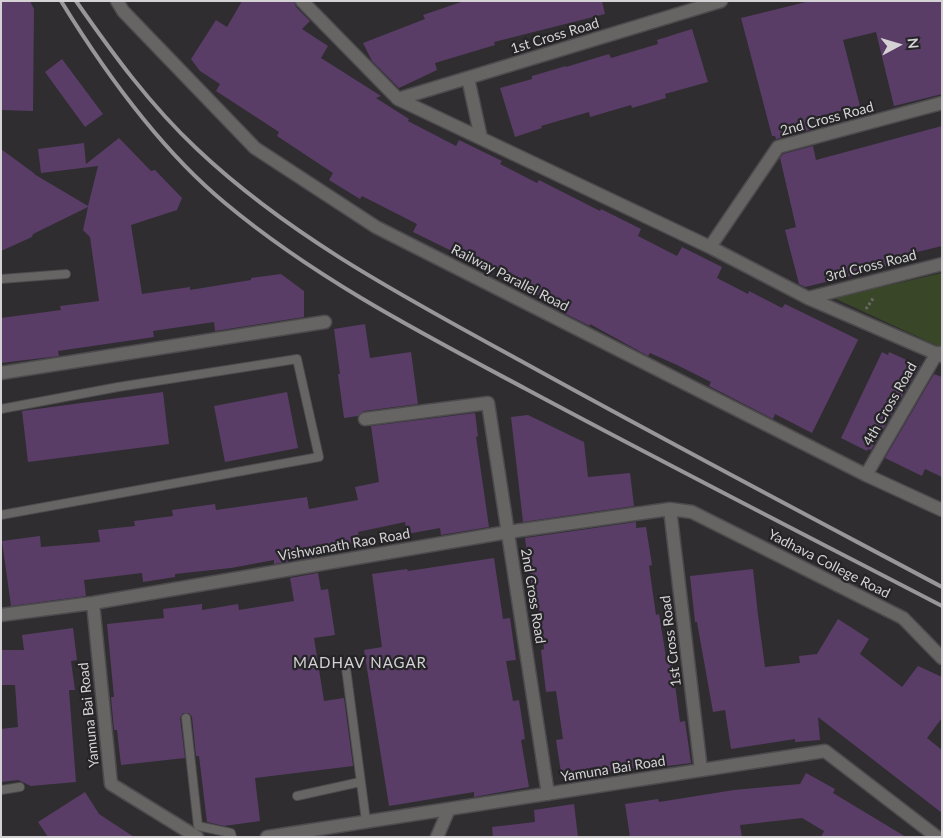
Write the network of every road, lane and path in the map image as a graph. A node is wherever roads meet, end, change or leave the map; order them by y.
1 (117, 1) edge
2 (302, 1) edge
3 (721, 1) edge
4 (468, 78) junction
5 (398, 99) junction
6 (942, 103) edge
7 (481, 138) junction
8 (710, 247) junction
9 (942, 264) edge
10 (66, 274) dead end
11 (1, 279) edge
12 (884, 295) dead end
13 (808, 298) junction
14 (859, 320) junction
15 (325, 322) dead end
16 (940, 354) edge
17 (1, 373) edge
18 (1, 409) edge
19 (365, 418) dead end
20 (866, 474) junction
21 (670, 509) junction
22 (942, 510) edge
23 (692, 512) joint
24 (1, 515) edge
25 (508, 532) junction
26 (93, 603) junction
27 (1, 615) edge
28 (942, 658) edge
29 (346, 668) dead end
30 (186, 718) dead end
31 (701, 770) junction
32 (360, 782) junction
33 (20, 787) dead end
34 (1, 790) edge
35 (548, 794) junction
36 (297, 796) dead end
37 (449, 809) junction
38 (366, 822) junction
39 (197, 837) edge
40 (232, 837) edge
41 (267, 837) edge
42 (437, 837) edge
43 (937, 837) edge

1 - 20 street, Railway Parallel Road
2 - 5 street
3 - 4 street, 1st Cross Road
4 - 5 street, 1st Cross Road
4 - 7 street
5 - 7 street
6 - 8 street, 2nd Cross Road
7 - 8 street
8 - 13 street
9 - 13 street, 3rd Cross Road
10 - 11 lane
12 - 14 path
13 - 14 street
14 - 16 street
15 - 17 street
16 - 20 street, 4th Cross Road
18 - 24 lane
19 - 25 street, 2nd Cross Road
20 - 22 street, Railway Parallel Road
21 - 23 street, Vishwanath Rao Road
21 - 25 street, Vishwanath Rao Road
21 - 31 street, 1st Cross Road
23 - 28 street, Yadhava College Road
25 - 26 street, Vishwanath Rao Road
25 - 35 street, 2nd Cross Road
26 - 27 street, Vishwanath Rao Road
26 - 39 street, Yamuna Bai Road
29 - 32 lane
30 - 40 lane
31 - 35 street, Yamuna Bai Road
31 - 43 street, Yamuna Bai Road
32 - 36 lane
32 - 38 lane
33 - 34 lane
35 - 37 street, Yamuna Bai Road
37 - 38 street, Yamuna Bai Road
37 - 42 street
38 - 41 street, Yamuna Bai Road

